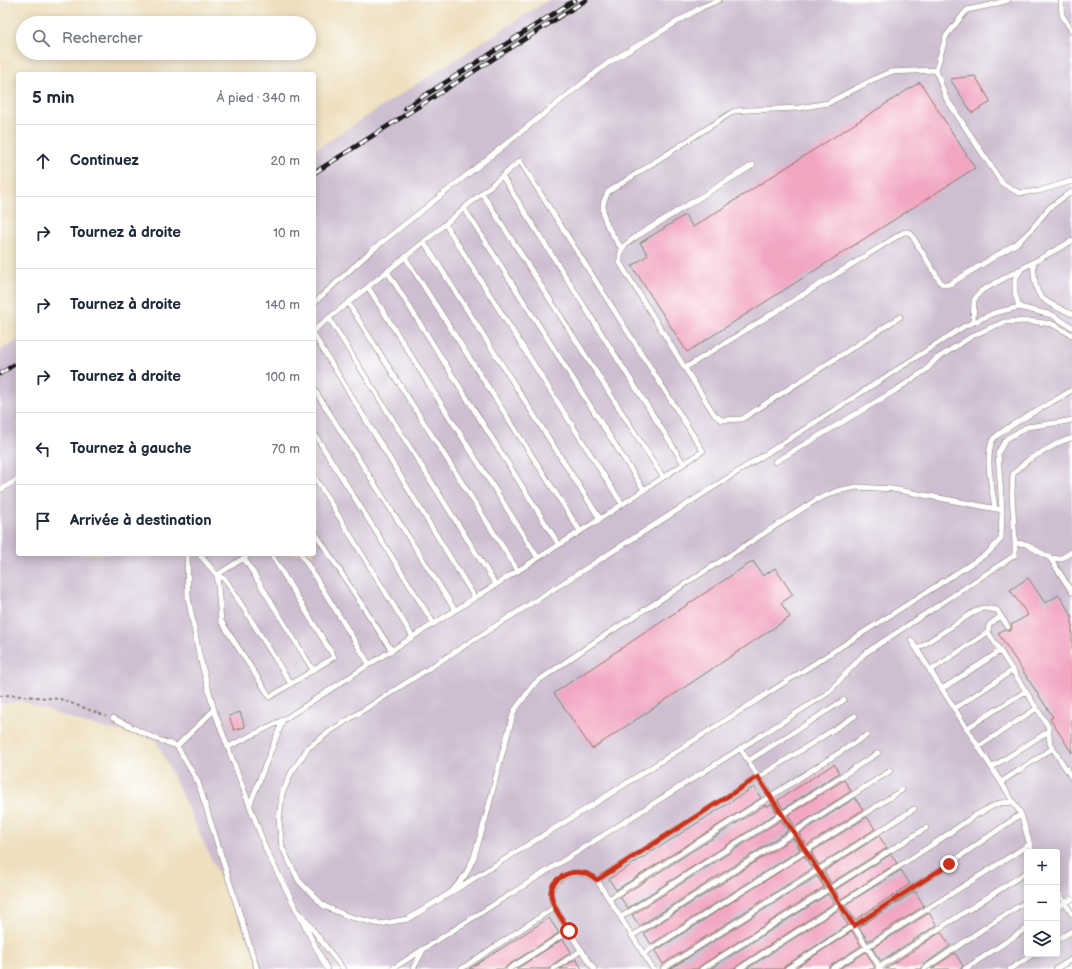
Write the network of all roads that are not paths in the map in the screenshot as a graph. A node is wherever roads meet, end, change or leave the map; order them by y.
1 (718, 0) edge
2 (1008, 0) edge
3 (1061, 0) edge
4 (1072, 31) edge
5 (936, 70) junction
6 (753, 165) dead end
7 (502, 176) junction
8 (1072, 181) edge
9 (1072, 192) edge
10 (482, 193) junction
11 (464, 208) junction
12 (445, 224) junction
13 (1072, 241) edge
14 (424, 242) junction
15 (622, 249) junction
16 (405, 257) junction
17 (1033, 262) junction
18 (1021, 269) junction
19 (387, 271) junction
20 (368, 287) junction
21 (316, 301) edge
22 (348, 303) junction
23 (1019, 307) junction
24 (1072, 314) edge
25 (900, 317) dead end
26 (329, 318) junction
27 (972, 323) junction
28 (1072, 326) edge
29 (316, 328) edge
30 (1072, 335) edge
31 (316, 338) edge
32 (685, 368) junction
33 (1072, 390) edge
34 (316, 391) edge
35 (1072, 420) edge
36 (316, 437) edge
37 (1072, 438) edge
38 (775, 462) dead end
39 (684, 464) junction
40 (663, 477) junction
41 (316, 479) edge
42 (16, 480) edge
43 (0, 490) edge
44 (644, 490) junction
45 (622, 504) junction
46 (995, 508) junction
47 (1002, 510) junction
48 (600, 519) junction
49 (580, 531) junction
50 (316, 534) edge
51 (1015, 543) junction
52 (559, 545) junction
53 (1072, 552) edge
54 (187, 556) edge
55 (201, 556) edge
56 (247, 556) edge
57 (272, 556) edge
58 (302, 556) edge
59 (244, 558) junction
60 (538, 558) junction
61 (1050, 558) junction
62 (518, 571) junction
63 (217, 576) junction
64 (496, 585) junction
65 (1072, 592) edge
66 (475, 598) junction
67 (455, 610) junction
68 (1001, 616) junction
69 (434, 624) junction
70 (1008, 627) dead end
71 (988, 632) junction
72 (413, 637) junction
73 (911, 640) dead end
74 (917, 649) junction
75 (392, 651) junction
76 (1000, 651) junction
77 (368, 664) junction
78 (313, 670) junction
79 (1013, 670) junction
80 (930, 671) junction
81 (292, 684) junction
82 (942, 689) junction
83 (1026, 691) junction
84 (844, 700) dead end
85 (1037, 708) junction
86 (954, 709) junction
87 (214, 710) junction
88 (855, 716) dead end
89 (113, 718) road end
90 (283, 720) junction
91 (967, 728) junction
92 (1049, 731) junction
93 (867, 735) dead end
94 (177, 746) junction
95 (228, 747) junction
96 (978, 747) junction
97 (740, 748) junction
98 (1053, 748) junction
99 (878, 753) dead end
100 (748, 761) junction
101 (992, 768) junction
102 (890, 772) dead end
103 (758, 777) junction
104 (1072, 778) edge
105 (1001, 782) junction
106 (902, 790) dead end
107 (770, 796) junction
108 (1013, 802) junction
109 (250, 804) junction
110 (914, 809) dead end
111 (782, 814) junction
112 (1022, 814) junction
113 (926, 828) dead end
114 (794, 833) junction
115 (1030, 844) junction
116 (1031, 849) edge
117 (805, 851) junction
118 (818, 870) junction
119 (1024, 874) edge
120 (597, 880) junction
121 (829, 888) junction
122 (450, 893) junction
123 (1060, 895) edge
124 (609, 899) junction
125 (1072, 899) edge
126 (292, 902) junction
127 (1024, 903) edge
128 (1065, 903) junction
129 (840, 905) junction
130 (1060, 906) edge
131 (555, 907) junction
132 (1072, 914) edge
133 (621, 917) junction
134 (854, 926) junction
135 (1024, 930) edge
136 (569, 931) junction
137 (1072, 931) edge
138 (632, 936) junction
139 (1060, 938) edge
140 (867, 947) junction
141 (423, 950) junction
142 (582, 950) junction
143 (643, 954) junction
144 (1029, 957) edge
145 (1072, 959) edge
146 (879, 968) edge
147 (257, 969) edge
148 (326, 969) edge
149 (343, 969) edge
150 (392, 969) edge
151 (413, 969) edge
152 (460, 969) edge
153 (509, 969) edge
154 (553, 969) edge
155 (594, 969) edge
156 (653, 969) edge
157 (663, 969) edge
158 (702, 969) edge
159 (739, 969) edge
160 (787, 969) edge
161 (832, 969) edge
162 (924, 969) edge
163 (965, 969) edge
164 (1010, 969) edge
165 (1056, 969) edge

1 - 21 lane
2 - 5 lane
3 - 4 lane
5 - 8 lane
5 - 15 lane
6 - 15 lane
7 - 10 lane
7 - 39 lane
7 - 39 lane
9 - 32 lane
10 - 11 lane
10 - 40 lane
11 - 12 lane
11 - 44 lane
12 - 14 lane
12 - 45 lane
13 - 17 lane
14 - 16 lane
14 - 48 lane
15 - 32 lane
16 - 19 lane
16 - 49 lane
17 - 18 lane
17 - 24 lane
18 - 23 lane
18 - 27 lane
19 - 20 lane
19 - 52 lane
20 - 22 lane
20 - 60 lane
22 - 26 lane
22 - 62 lane
23 - 27 lane
23 - 28 lane
25 - 32 lane
26 - 29 lane
26 - 64 lane
27 - 122 lane
30 - 38 lane
31 - 66 lane
33 - 46 lane
34 - 67 lane
35 - 47 lane
36 - 69 lane
37 - 51 lane
39 - 40 lane
40 - 44 lane
41 - 72 lane
42 - 43 lane
44 - 45 lane
45 - 48 lane
46 - 47 lane
46 - 122 lane
47 - 122 lane
48 - 49 lane
49 - 52 lane
50 - 75 lane
51 - 61 lane
51 - 97 lane
52 - 60 lane
53 - 61 lane
54 - 87 lane
55 - 63 lane
56 - 59 lane
57 - 78 lane
58 - 77 lane
59 - 63 lane
59 - 78 lane
60 - 62 lane
61 - 65 lane
62 - 64 lane
63 - 81 lane
63 - 81 lane
64 - 66 lane
66 - 67 lane
67 - 69 lane
68 - 70 lane
68 - 71 lane
68 - 74 lane
69 - 72 lane
71 - 76 lane
71 - 80 lane
72 - 75 lane
73 - 74 lane
74 - 80 lane
75 - 77 lane
76 - 79 lane
76 - 82 lane
77 - 90 lane
78 - 81 lane
79 - 83 lane
79 - 86 lane
80 - 82 lane
82 - 86 lane
83 - 85 lane
83 - 91 lane
84 - 100 lane
85 - 92 lane
85 - 96 lane
86 - 91 lane
87 - 94 lane
87 - 95 lane
88 - 103 lane
89 - 94 lane
90 - 95 lane
90 - 109 lane
91 - 96 lane
92 - 98 lane
92 - 101 lane
93 - 107 lane
94 - 147 lane
95 - 109 lane
96 - 101 lane
97 - 100 lane
97 - 141 lane
98 - 104 lane
98 - 105 lane
99 - 111 lane
100 - 103 lane
101 - 105 lane
102 - 114 lane
103 - 107 lane
103 - 120 lane
105 - 108 lane
106 - 117 lane
107 - 111 lane
107 - 124 lane
108 - 112 lane
108 - 129 lane
109 - 126 lane
110 - 118 lane
111 - 114 lane
111 - 133 lane
112 - 115 lane
112 - 134 lane
113 - 121 lane
114 - 117 lane
114 - 138 lane
115 - 116 lane
115 - 140 lane
117 - 118 lane
117 - 143 lane
118 - 121 lane
118 - 157 lane
119 - 146 lane
120 - 124 lane
120 - 131 lane
121 - 129 lane
121 - 158 lane
123 - 128 lane
124 - 133 lane
125 - 128 lane
126 - 148 lane
126 - 149 lane
127 - 162 lane
128 - 130 lane
128 - 132 lane
129 - 134 lane
129 - 159 lane
131 - 136 lane
131 - 152 lane
133 - 138 lane
134 - 140 lane
134 - 160 lane
135 - 163 lane
136 - 142 lane
136 - 153 lane
137 - 139 lane
138 - 143 lane
140 - 146 lane
140 - 161 lane
141 - 150 lane
141 - 151 lane
142 - 154 lane
142 - 155 lane
143 - 156 lane
144 - 164 lane
145 - 165 lane

